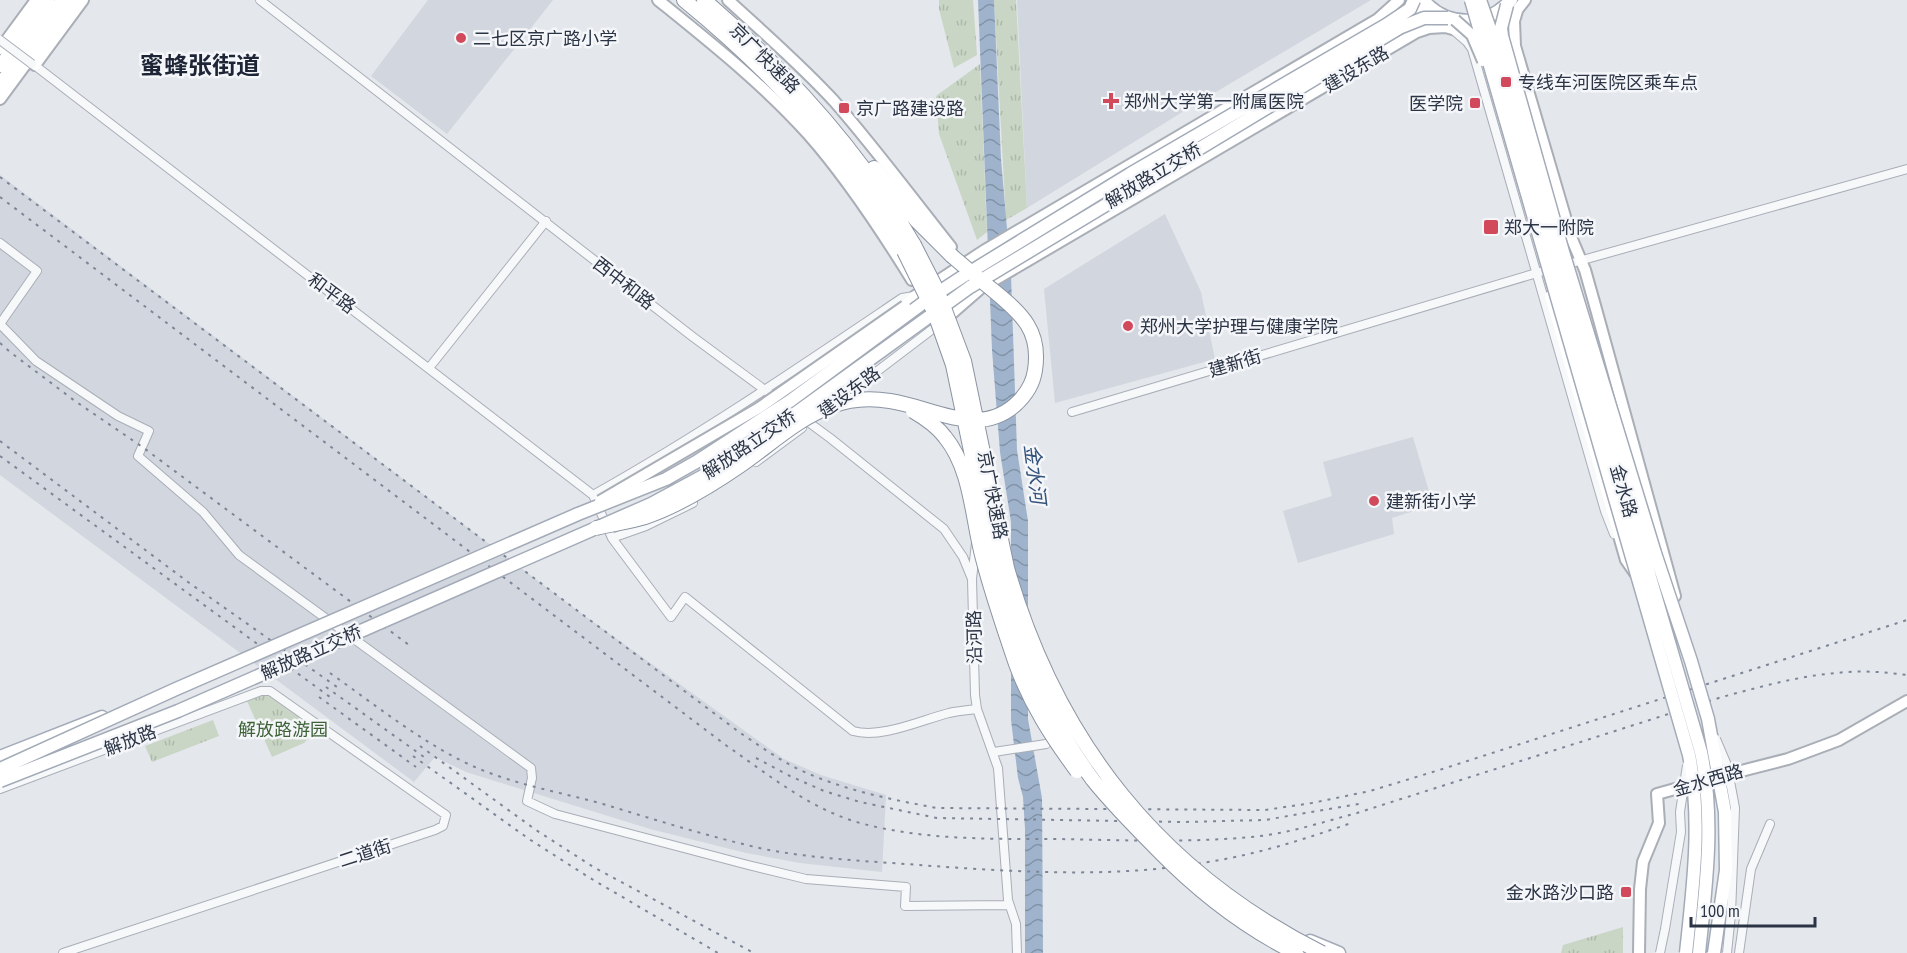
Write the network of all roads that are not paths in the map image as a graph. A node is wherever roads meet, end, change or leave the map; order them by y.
1 (36, 0) edge
2 (48, 0) edge
3 (62, 0) edge
4 (73, 0) edge
5 (83, 0) edge
6 (260, 0) edge
7 (658, 0) edge
8 (684, 0) edge
9 (704, 0) edge
10 (728, 0) edge
11 (1399, 0) edge
12 (1413, 0) edge
13 (1423, 0) edge
14 (1471, 0) edge
15 (1480, 0) edge
16 (1487, 0) edge
17 (1525, 0) edge
18 (1512, 5) edge
19 (1450, 24) junction
20 (1487, 36) junction
21 (0, 40) edge
22 (752, 42) junction
23 (0, 49) edge
24 (34, 64) junction
25 (0, 66) edge
26 (0, 84) edge
27 (0, 99) edge
28 (1907, 169) edge
29 (546, 222) junction
30 (0, 243) edge
31 (964, 264) junction
32 (1583, 265) junction
33 (1536, 273) junction
34 (982, 288) junction
35 (918, 294) junction
36 (946, 320) junction
37 (934, 328) junction
38 (429, 368) junction
39 (765, 390) junction
40 (892, 401) junction
41 (1072, 412) dead end
42 (809, 422) junction
43 (593, 495) junction
44 (578, 514) junction
45 (596, 528) junction
46 (612, 538) junction
47 (1626, 560) junction
48 (1638, 578) junction
49 (972, 579) junction
50 (1691, 661) junction
51 (176, 689) junction
52 (261, 691) joint
53 (1907, 701) edge
54 (977, 709) junction
55 (1707, 719) junction
56 (1046, 744) dead end
57 (994, 752) junction
58 (1689, 755) junction
59 (0, 757) edge
60 (0, 769) edge
61 (0, 781) edge
62 (0, 789) edge
63 (1110, 799) junction
64 (1770, 824) dead end
65 (1009, 905) junction
66 (1690, 916) junction
67 (1270, 925) junction
68 (63, 953) edge
69 (1017, 953) edge
70 (1296, 953) edge
71 (1322, 953) edge
72 (1340, 953) edge
73 (1639, 953) edge
74 (1659, 953) edge
75 (1680, 953) edge
76 (1686, 953) edge
77 (1699, 953) edge
78 (1714, 953) edge
79 (1727, 953) edge
80 (1739, 953) edge

1 - 23 street
2 - 25 main road
3 - 26 main road
4 - 27 street
5 - 24 street
6 - 29 street, 西中和路
7 - 35 street
8 - 63 highway, 京广快速路, bridge
9 - 22 highway, 京广快速路
10 - 31 street
11 - 31 street, 建设东路
12 - 19 street
12 - 44 main road, 解放路立交桥, bridge
13 - 19 main road
14 - 20 main road, bridge
15 - 20 main road, bridge
16 - 20 main road, bridge
17 - 18 street
18 - 19 main road, 解放路立交桥, bridge
18 - 32 street
18 - 50 main road, bridge
19 - 33 street
19 - 34 street, 建设东路
19 - 45 main road, 解放路立交桥, bridge
19 - 47 street, bridge
20 - 48 main road, 金水路, bridge
20 - 77 main road, 金水路, bridge
21 - 24 street, 和平路, bridge
22 - 40 highway, bridge
22 - 67 highway, 京广快速路, bridge
24 - 38 street, 和平路
28 - 32 street, 建新街
29 - 38 street
29 - 39 street, 西中和路
30 - 65 street
31 - 34 street
31 - 35 street
32 - 33 street, 建新街
32 - 50 street, bridge
33 - 41 street, 建新街
33 - 47 street
34 - 36 street, 建设东路
35 - 37 street
35 - 39 street
35 - 44 street, bridge
36 - 37 street, 建设东路
36 - 49 street, 沿河路
37 - 42 street, 建设东路
38 - 43 street, 和平路
39 - 42 street, 西中和路
39 - 43 street
40 - 45 highway, bridge
40 - 63 highway, bridge
42 - 46 street, 建设东路
42 - 49 street, 西中和路
43 - 46 street, 和平路
44 - 51 main road, 解放路立交桥, bridge
45 - 61 main road, 解放路立交桥, bridge
46 - 54 street, 和平路
47 - 48 street
48 - 58 main road, 金水路, bridge
49 - 54 street, 沿河路
50 - 55 main road, bridge
51 - 59 main road, bridge
51 - 60 main road, 解放路立交桥, bridge
52 - 62 street, 解放路
52 - 68 street, 二道街
53 - 73 street, 金水西路
54 - 57 street, 沿河路
55 - 78 main road, bridge
55 - 79 street, bridge
56 - 57 street
57 - 65 street, 沿河路
58 - 66 main road, 金水路, bridge
58 - 74 street, bridge
63 - 70 highway, 京广快速路, bridge
64 - 80 street
65 - 69 street, 沿河路
66 - 75 main road, bridge
66 - 76 main road, 金水路, bridge
67 - 71 highway, 京广快速路, bridge
67 - 72 main road, bridge

